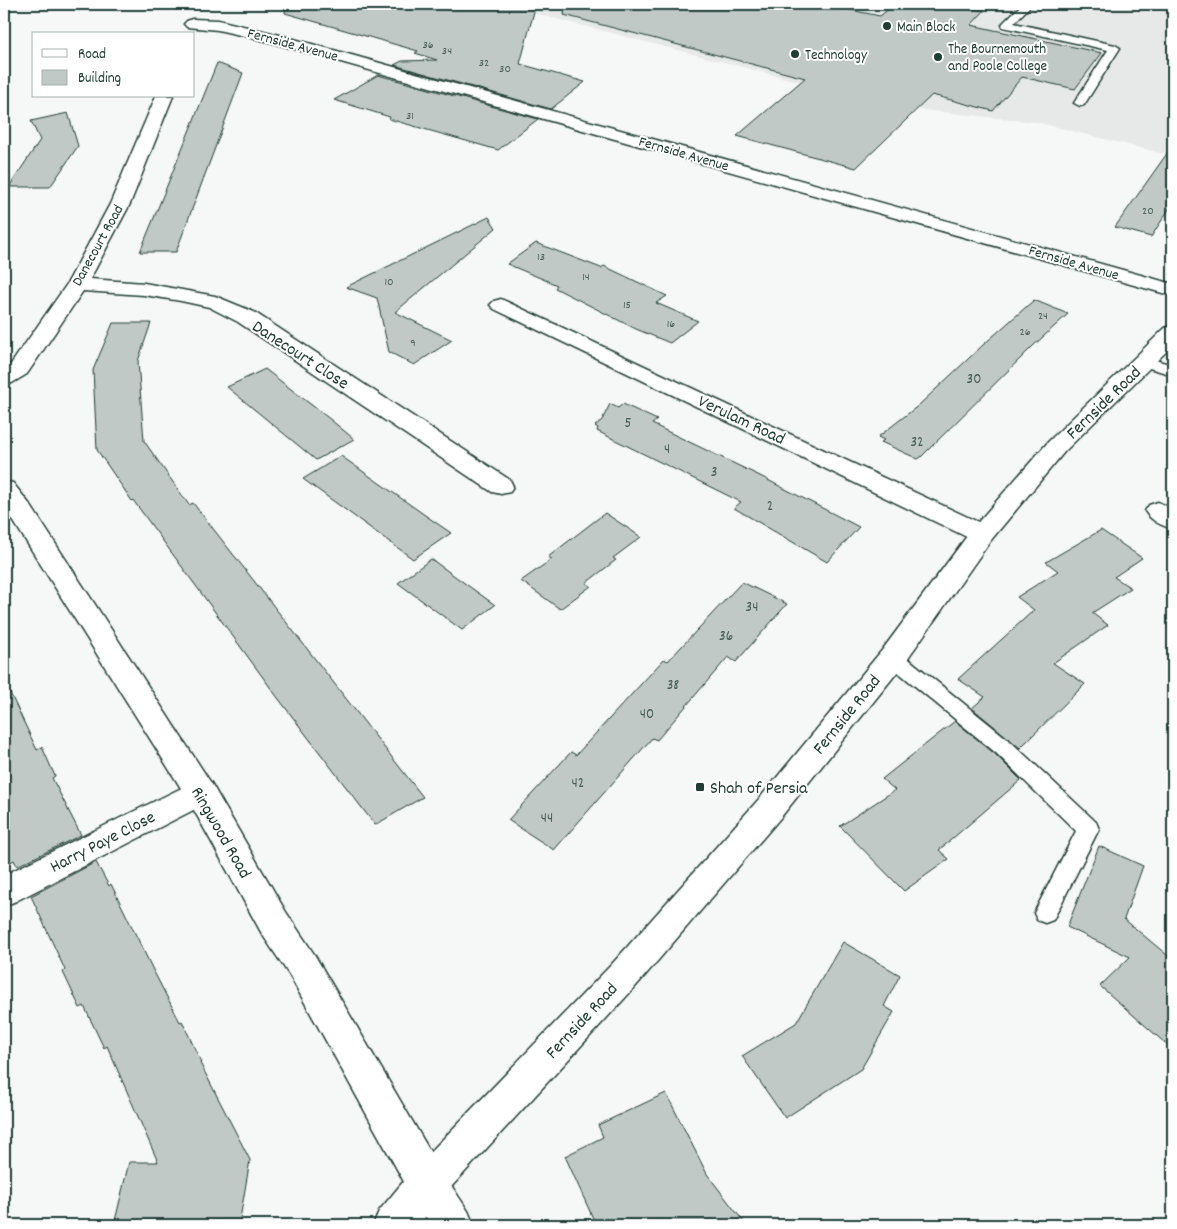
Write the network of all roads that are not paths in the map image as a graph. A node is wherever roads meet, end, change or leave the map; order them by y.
1 (1027, 4) edge
2 (193, 23) edge
3 (164, 98) edge
4 (1080, 103) dead end
5 (77, 284) junction
6 (1173, 290) edge
7 (501, 305) dead end
8 (1173, 333) edge
9 (1144, 362) junction
10 (1173, 370) edge
11 (4, 378) edge
12 (501, 486) dead end
13 (4, 489) edge
14 (982, 534) junction
15 (893, 657) junction
16 (200, 792) junction
17 (4, 891) edge
18 (1045, 913) dead end
19 (427, 1184) junction
20 (392, 1225) edge
21 (454, 1225) edge

1 - 4 lane
2 - 6 main road, Fernside Avenue
3 - 5 main road, Danecourt Road
5 - 11 main road, Danecourt Road
5 - 12 main road, Danecourt Close
7 - 14 main road, Verulam Road
8 - 9 main road, Fernside Road
9 - 10 lane
9 - 14 main road, Fernside Road
13 - 16 main road, Ringwood Road
14 - 15 main road, Fernside Road
15 - 18 lane
15 - 19 main road, Fernside Road
16 - 17 main road, Harry Paye Close
16 - 19 main road, Ringwood Road
19 - 20 main road, Fernside Road
19 - 21 main road, Ringwood Road

